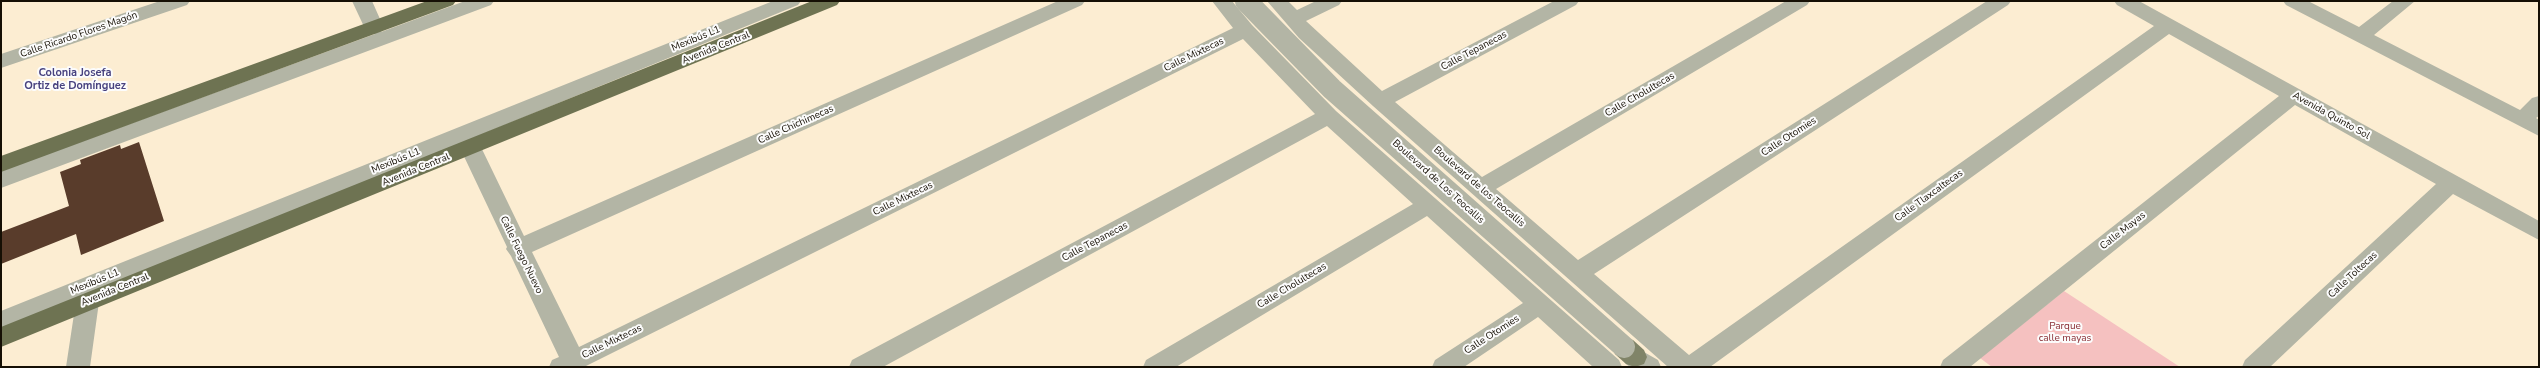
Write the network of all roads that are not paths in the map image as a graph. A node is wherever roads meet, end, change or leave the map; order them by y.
1 (180, 1) edge
2 (362, 1) edge
3 (446, 1) edge
4 (484, 1) edge
5 (791, 1) edge
6 (830, 1) edge
7 (1075, 1) edge
8 (1222, 1) edge
9 (1246, 1) edge
10 (1277, 1) edge
11 (1332, 1) edge
12 (1569, 1) edge
13 (1800, 1) edge
14 (2002, 1) edge
15 (2124, 1) edge
16 (2293, 1) edge
17 (2405, 1) edge
18 (1293, 20) junction
19 (2168, 25) junction
20 (374, 28) junction
21 (1245, 30) junction
22 (2360, 36) junction
23 (1, 61) edge
24 (2294, 95) junction
25 (1380, 101) junction
26 (2539, 103) edge
27 (1330, 116) junction
28 (2530, 124) edge
29 (470, 148) junction
30 (1, 164) edge
31 (1, 180) edge
32 (2452, 182) junction
33 (1481, 188) junction
34 (1430, 204) junction
35 (2539, 231) edge
36 (517, 248) junction
37 (1577, 273) junction
38 (86, 302) junction
39 (1540, 304) junction
40 (1, 321) edge
41 (1, 337) edge
42 (1638, 360) edge
43 (567, 364) edge
44 (78, 367) edge
45 (861, 367) edge
46 (1155, 367) edge
47 (1444, 367) edge
48 (1610, 367) edge
49 (1686, 367) edge
50 (1690, 367) edge
51 (1952, 367) edge
52 (2254, 367) edge

1 - 23 street, Calle Ricardo Flores Magón
2 - 20 street
3 - 20 highway
4 - 31 street
5 - 40 street, Mexibús L1
6 - 29 highway, Avenida Central
7 - 36 street, Calle Chichimecas
8 - 21 street
9 - 42 street, Boulevard de Los Teocallis, bridge
10 - 18 street, Boulevard de los Teocallis
11 - 18 street
12 - 25 street, Calle Tepanecas
13 - 33 street, Calle Cholultecas
14 - 37 street, Calle Otomies
15 - 19 street, Avenida Quinto Sol
16 - 22 street
17 - 22 street
18 - 25 street, Boulevard de los Teocallis
19 - 24 street, Avenida Quinto Sol
19 - 50 street, Calle Tlaxcaltecas
20 - 30 highway
21 - 27 street
21 - 43 street, Calle Mixtecas
22 - 28 street
24 - 32 street, Avenida Quinto Sol
24 - 51 street, Calle Mayas
25 - 33 street, Boulevard de los Teocallis
26 - 28 street
27 - 34 street
27 - 45 street, Calle Tepanecas
29 - 36 street, Calle Fuego Nuevo
29 - 38 highway, Avenida Central
32 - 35 street, Avenida Quinto Sol
32 - 52 street, Calle Toltecas
33 - 37 street, Boulevard de los Teocallis
34 - 39 street
34 - 46 street, Calle Cholultecas
36 - 43 street, Calle Fuego Nuevo
37 - 49 street, Boulevard de los Teocallis
38 - 41 highway, Avenida Central
38 - 44 street
39 - 47 street, Calle Otomies
39 - 48 street

